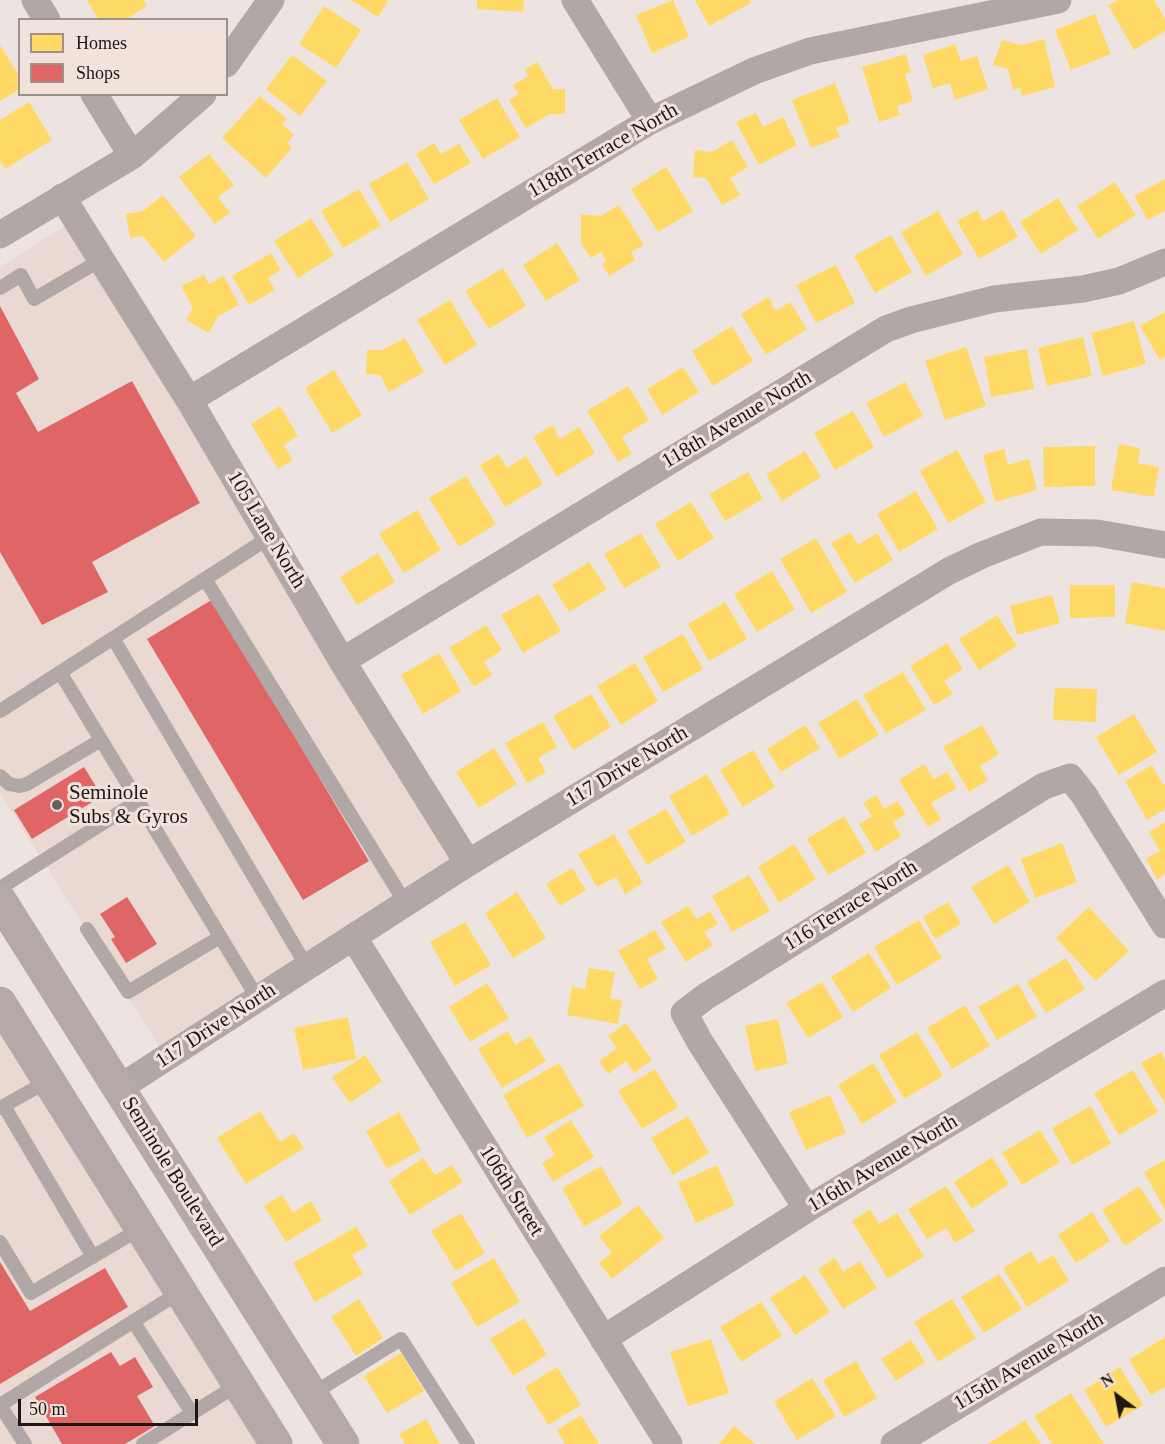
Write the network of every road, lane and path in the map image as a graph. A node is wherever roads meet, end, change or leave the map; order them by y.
1 (35, 0) edge
2 (272, 0) edge
3 (575, 0) edge
4 (1058, 0) edge
5 (46, 18) edge
6 (228, 61) edge
7 (95, 96) edge
8 (201, 96) edge
9 (650, 121) junction
10 (132, 156) junction
11 (62, 197) junction
12 (0, 235) edge
13 (101, 260) junction
14 (1165, 262) edge
15 (0, 288) edge
16 (189, 400) junction
17 (270, 537) junction
18 (1165, 545) edge
19 (205, 579) junction
20 (113, 638) junction
21 (342, 661) junction
22 (60, 672) junction
23 (0, 711) edge
24 (101, 740) junction
25 (0, 776) edge
26 (138, 801) junction
27 (468, 863) junction
28 (0, 888) edge
29 (0, 900) edge
30 (406, 904) junction
31 (1165, 924) edge
32 (87, 929) dead end
33 (220, 937) junction
34 (354, 938) junction
35 (307, 967) junction
36 (1165, 993) edge
37 (258, 999) junction
38 (0, 1003) edge
39 (48, 1081) junction
40 (119, 1088) junction
41 (2, 1107) edge
42 (807, 1209) junction
43 (140, 1228) junction
44 (0, 1242) edge
45 (93, 1257) junction
46 (1165, 1280) edge
47 (180, 1292) junction
48 (133, 1322) junction
49 (603, 1339) junction
50 (239, 1384) junction
51 (312, 1394) junction
52 (192, 1413) junction
53 (25, 1444) edge
54 (143, 1444) edge
55 (276, 1444) edge
56 (343, 1444) edge
57 (468, 1444) edge
58 (669, 1444) edge
59 (894, 1444) edge

1 - 5 street
2 - 6 street
3 - 9 street
4 - 9 street, 118th Terrace North
7 - 10 street
8 - 10 street
9 - 16 street, 118th Terrace North
10 - 11 street
11 - 12 street
11 - 13 street, 105 Lane North
13 - 15 lane
13 - 16 street, 105 Lane North
14 - 21 street, 118th Avenue North
16 - 17 street, 105 Lane North
17 - 19 lane
17 - 21 street, 105 Lane North
18 - 27 street, 117 Drive North
19 - 20 lane
19 - 30 lane
20 - 22 lane
20 - 35 lane
21 - 27 street, 105 Lane North
22 - 23 lane
22 - 24 lane
24 - 25 lane
24 - 26 lane
26 - 28 lane
26 - 33 lane
27 - 30 street, 117 Drive North
29 - 40 main road, Seminole Boulevard
30 - 34 street, 117 Drive North
31 - 42 street, 116 Terrace North
32 - 33 lane
33 - 37 lane
34 - 35 street, 117 Drive North
34 - 49 street, 106th Street
35 - 37 street, 117 Drive North
36 - 42 street, 116th Avenue North
37 - 40 street, 117 Drive North
38 - 39 main road
39 - 41 lane
39 - 43 main road
40 - 51 main road, Seminole Boulevard
41 - 45 lane
42 - 49 street, 116th Avenue North
43 - 45 lane
43 - 47 main road
44 - 45 lane
46 - 59 street, 115th Avenue North
47 - 48 lane
47 - 50 main road
48 - 52 lane
48 - 53 lane
49 - 58 street, 106th Street
50 - 52 lane
50 - 55 main road
51 - 56 main road, Seminole Boulevard
51 - 57 lane
52 - 54 lane

